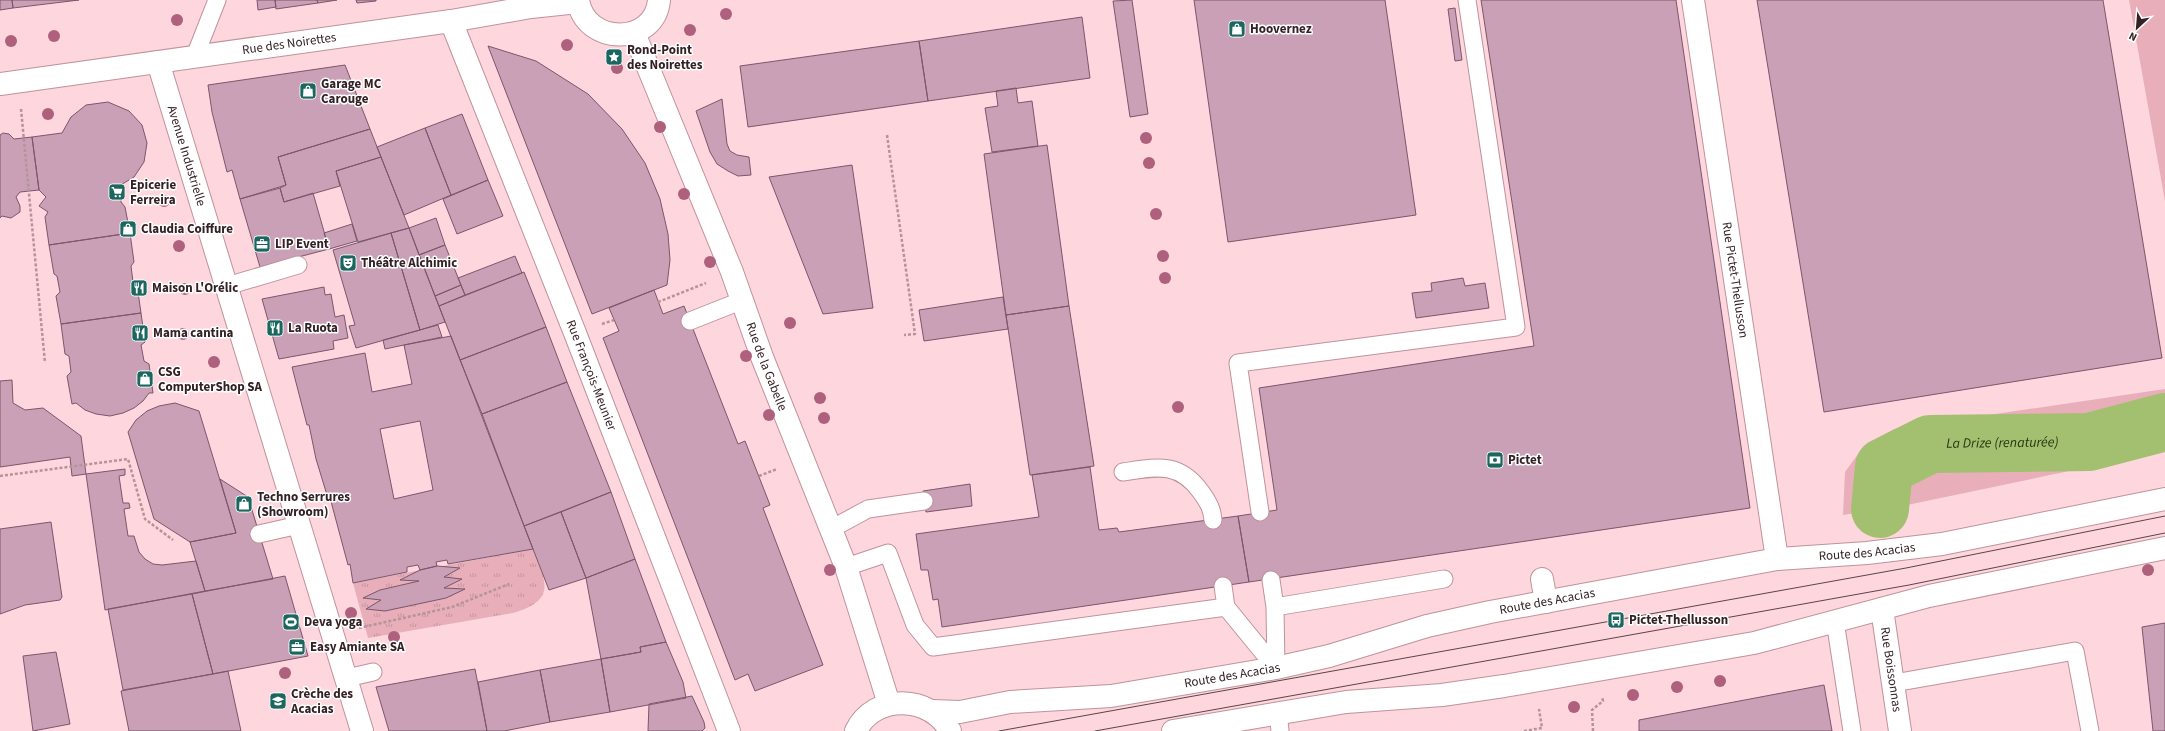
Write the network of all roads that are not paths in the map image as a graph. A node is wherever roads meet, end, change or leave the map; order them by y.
1 (217, 0) edge
2 (659, 0) edge
3 (1468, 0) edge
4 (1693, 0) edge
5 (578, 1) edge
6 (451, 21) junction
7 (634, 33) junction
8 (195, 56) junction
9 (158, 62) junction
10 (9, 83) edge
11 (298, 265) dead end
12 (227, 286) junction
13 (743, 300) junction
14 (690, 320) dead end
15 (1123, 472) dead end
16 (2165, 499) edge
17 (924, 501) dead end
18 (1260, 512) dead end
19 (1213, 520) dead end
20 (299, 525) junction
21 (831, 529) junction
22 (259, 534) dead end
23 (2165, 548) edge
24 (1777, 559) junction
25 (846, 567) junction
26 (1444, 579) dead end
27 (1542, 579) dead end
28 (1271, 580) dead end
29 (1223, 586) dead end
30 (1546, 602) junction
31 (1226, 607) junction
32 (1275, 607) junction
33 (1882, 608) junction
34 (1835, 622) junction
35 (1276, 668) junction
36 (373, 672) dead end
37 (347, 678) junction
38 (1894, 684) junction
39 (889, 704) junction
40 (932, 711) junction
41 (1279, 722) edge
42 (860, 725) edge
43 (362, 731) edge
44 (729, 731) edge
45 (838, 731) edge
46 (950, 731) edge
47 (1173, 731) edge
48 (1852, 731) edge
49 (1900, 731) edge
50 (2090, 731) edge

1 - 8 lane
2 - 7 street
3 - 18 lane
4 - 24 street, Rue Pictet-Thellusson
5 - 6 street, Rue des Noirettes
5 - 7 street
6 - 8 street, Rue des Noirettes
6 - 44 street, Rue François-Meunier
7 - 13 street, Rue de la Gabelle
8 - 9 street, Rue des Noirettes
9 - 10 street, Rue des Noirettes
9 - 12 street, Avenue Industrielle
11 - 12 lane
12 - 20 street, Avenue Industrielle
13 - 14 lane
13 - 21 street, Rue de la Gabelle
15 - 19 lane
16 - 24 street, Route des Acacias
17 - 21 lane
20 - 22 lane
20 - 37 street, Avenue Industrielle
21 - 25 street, Rue de la Gabelle
23 - 33 street
24 - 30 street, Route des Acacias
25 - 31 lane
25 - 39 street, Rue de la Gabelle
26 - 32 lane
27 - 30 street
28 - 32 lane
29 - 31 lane
30 - 35 street, Route des Acacias
31 - 35 lane
32 - 35 lane
33 - 34 street
33 - 38 street, Rue Boissonnas
34 - 41 street
34 - 48 lane
35 - 40 street, Route des Acacias
36 - 37 lane
37 - 43 street, Avenue Industrielle
38 - 49 street, Rue Boissonnas
38 - 50 lane
39 - 40 street
39 - 42 street
40 - 46 street
41 - 47 street
42 - 45 street

